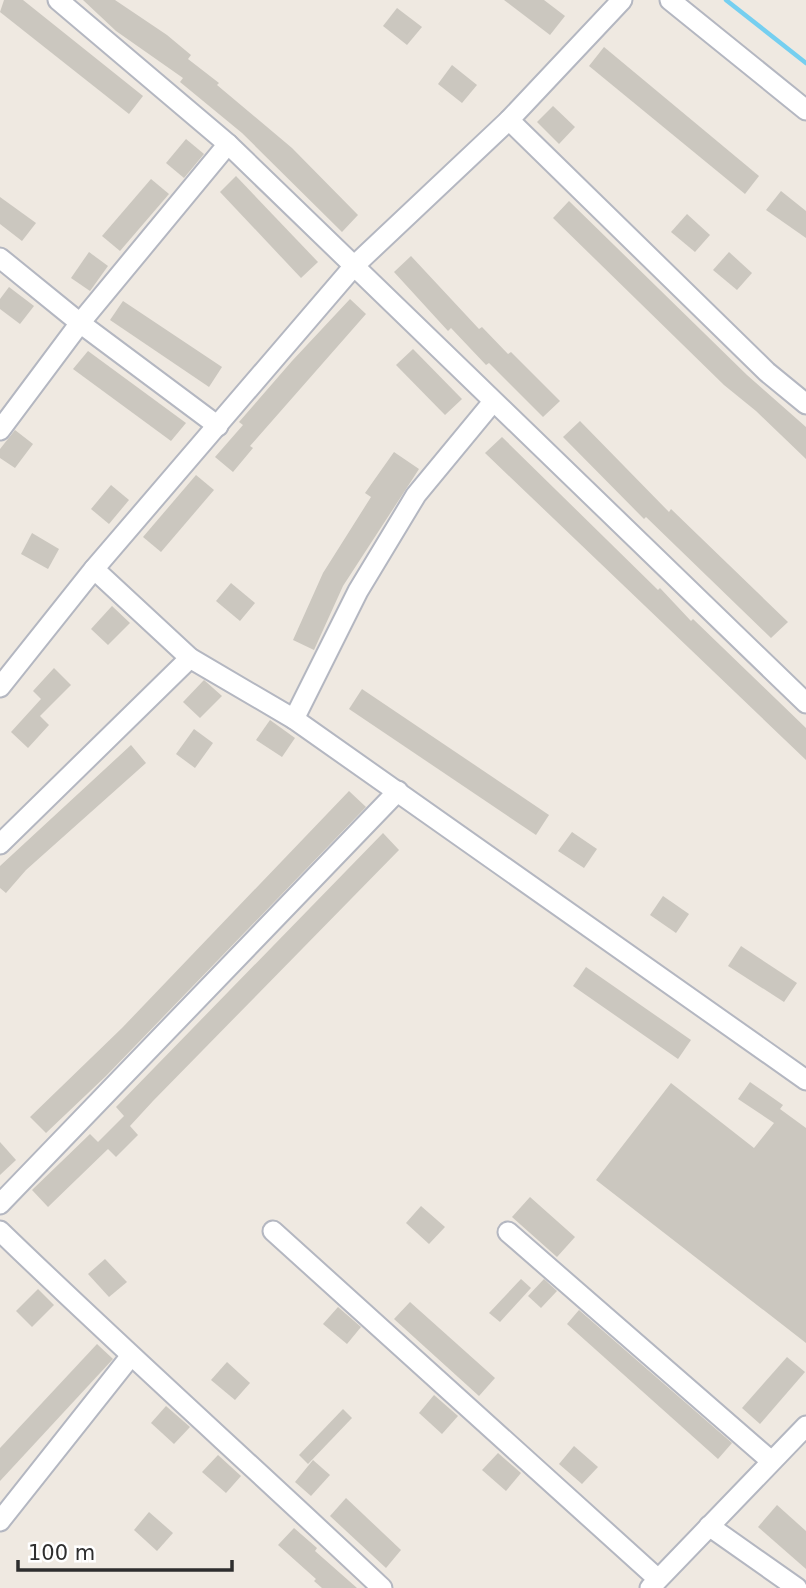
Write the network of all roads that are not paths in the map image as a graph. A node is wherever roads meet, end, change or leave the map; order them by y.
1 (58, 0) edge
2 (622, 0) edge
3 (670, 0) edge
4 (806, 110) edge
5 (509, 120) junction
6 (228, 144) junction
7 (0, 258) edge
8 (354, 266) junction
9 (80, 323) junction
10 (492, 403) junction
11 (806, 404) edge
12 (218, 426) junction
13 (0, 430) edge
14 (94, 569) junction
15 (190, 658) junction
16 (0, 687) edge
17 (806, 704) edge
18 (295, 719) junction
19 (398, 790) junction
20 (0, 844) edge
21 (806, 1080) edge
22 (0, 1204) edge
23 (0, 1231) edge
24 (273, 1231) dead end
25 (508, 1232) dead end
26 (130, 1357) junction
27 (806, 1426) edge
28 (770, 1460) junction
29 (0, 1521) edge
30 (709, 1526) junction
31 (654, 1583) edge
32 (382, 1588) edge
33 (797, 1588) edge

1 - 6 street
2 - 5 street
3 - 4 street
5 - 8 street
5 - 11 street
6 - 8 street
6 - 9 street
7 - 9 street
8 - 10 street
8 - 12 street
9 - 12 street
9 - 13 street
10 - 17 street
10 - 18 street
12 - 14 street
14 - 15 street
14 - 16 street
15 - 18 street
15 - 20 street
18 - 19 street
19 - 21 street
19 - 22 street
23 - 26 street
24 - 31 street
25 - 28 street
26 - 29 street
26 - 32 street
27 - 28 street
28 - 30 street
30 - 31 street
30 - 33 street

